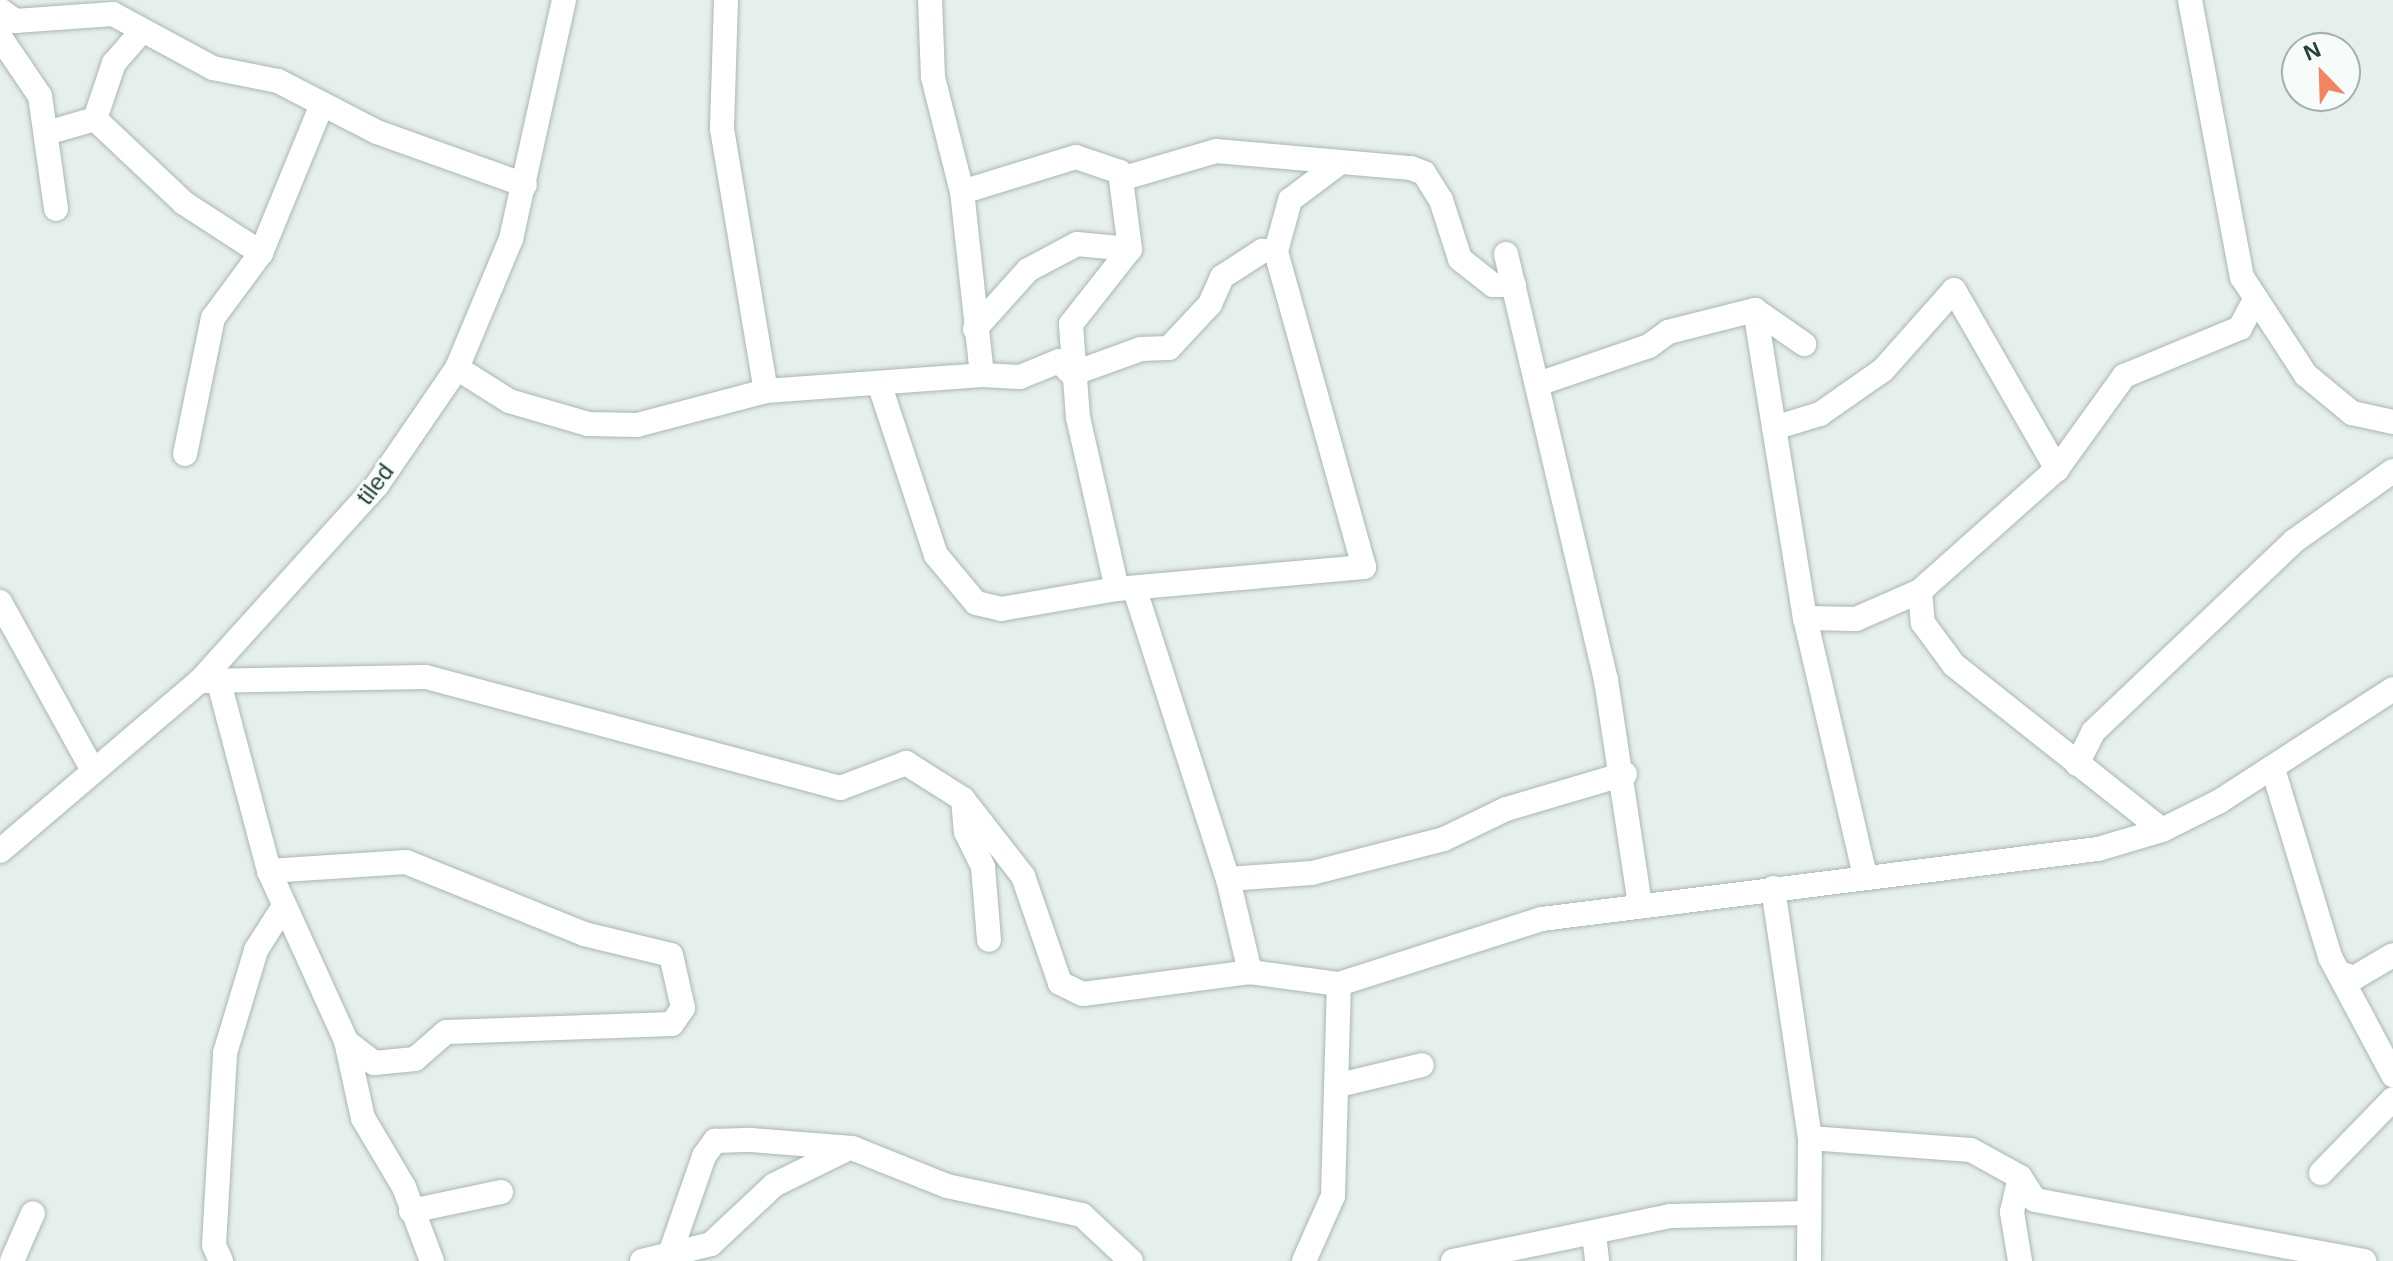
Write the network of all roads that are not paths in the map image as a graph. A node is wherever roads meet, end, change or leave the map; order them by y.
1 (564, 0) edge
2 (726, 0) edge
3 (930, 0) edge
4 (2190, 0) edge
5 (112, 7) edge
6 (0, 10) edge
7 (140, 33) junction
8 (0, 37) edge
9 (321, 107) junction
10 (95, 119) junction
11 (50, 132) junction
12 (1338, 164) junction
13 (1124, 178) junction
14 (525, 185) junction
15 (962, 192) junction
16 (56, 209) dead end
17 (1130, 249) junction
18 (1276, 251) junction
19 (261, 253) junction
20 (1506, 254) dead end
21 (1514, 285) junction
22 (2255, 300) junction
23 (1755, 310) junction
24 (975, 329) junction
25 (1804, 344) dead end
26 (457, 368) junction
27 (1072, 374) junction
28 (982, 375) junction
29 (879, 383) junction
30 (1538, 384) junction
31 (766, 391) junction
32 (2393, 422) edge
33 (1774, 428) junction
34 (185, 454) dead end
35 (2057, 469) junction
36 (2393, 471) edge
37 (1126, 590) junction
38 (1920, 591) junction
39 (0, 602) edge
40 (1805, 618) junction
41 (209, 680) junction
42 (2393, 689) edge
43 (2077, 764) junction
44 (92, 769) junction
45 (2273, 769) junction
46 (1625, 774) junction
47 (963, 799) junction
48 (2162, 830) junction
49 (0, 851) edge
50 (269, 871) junction
51 (1865, 875) junction
52 (1228, 879) junction
53 (1773, 888) junction
54 (1640, 904) junction
55 (284, 906) junction
56 (989, 940) dead end
57 (2393, 955) edge
58 (1250, 972) junction
59 (2342, 974) junction
60 (1339, 984) junction
61 (346, 1041) junction
62 (1422, 1065) dead end
63 (2393, 1075) edge
64 (1339, 1085) junction
65 (2393, 1099) edge
66 (1810, 1138) junction
67 (852, 1148) junction
68 (2321, 1173) dead end
69 (2020, 1177) junction
70 (501, 1192) dead end
71 (411, 1211) junction
72 (33, 1213) dead end
73 (1807, 1213) junction
74 (1594, 1235) junction
75 (671, 1251) junction
76 (2243, 1251) edge
77 (12, 1261) edge
78 (221, 1261) edge
79 (432, 1261) edge
80 (642, 1261) edge
81 (1131, 1261) edge
82 (1304, 1261) edge
83 (1453, 1261) edge
84 (1597, 1261) edge
85 (1809, 1261) edge
86 (2020, 1261) edge
87 (2364, 1261) edge

1 - 14 street, tiled
2 - 31 street
3 - 15 street
4 - 22 street
5 - 6 street
5 - 7 street
7 - 9 street
7 - 10 street
8 - 11 street
9 - 14 street
9 - 19 street
10 - 11 street
10 - 19 street
11 - 16 street
12 - 13 street
12 - 18 street
12 - 21 street
13 - 15 street
13 - 17 street
14 - 26 street, tiled
15 - 24 street
17 - 24 street
17 - 27 street
18 - 27 street
18 - 37 street
19 - 34 street
20 - 21 street
21 - 30 street
22 - 32 street
22 - 35 street
23 - 25 street
23 - 30 street
23 - 33 street
24 - 28 street
26 - 31 street
26 - 41 street, tiled
27 - 28 street
27 - 37 street
28 - 29 street
29 - 31 street
29 - 37 street
30 - 46 street
33 - 35 street
33 - 40 street
35 - 38 street
36 - 43 street
37 - 52 street
38 - 40 street
38 - 43 street
39 - 44 street
40 - 51 street
41 - 44 street, tiled
41 - 47 street
41 - 50 street
42 - 45 street
43 - 48 street
44 - 49 street, tiled
45 - 48 street
45 - 59 street
46 - 52 street
46 - 54 street
47 - 56 street
47 - 58 street
48 - 51 street
50 - 55 street
50 - 61 street
51 - 53 street
52 - 58 street
53 - 54 street
53 - 66 street
54 - 60 street
55 - 61 street
55 - 78 street
57 - 59 street
58 - 60 street
59 - 63 street
60 - 64 street
61 - 71 street
62 - 64 street
64 - 82 street
65 - 68 street
66 - 69 street
66 - 73 street
67 - 75 street
67 - 75 street
67 - 81 street
69 - 76 street
69 - 86 street
70 - 71 street
71 - 79 street
72 - 77 street
73 - 74 street
73 - 85 street
74 - 83 street
74 - 84 street
75 - 80 street
76 - 87 street

